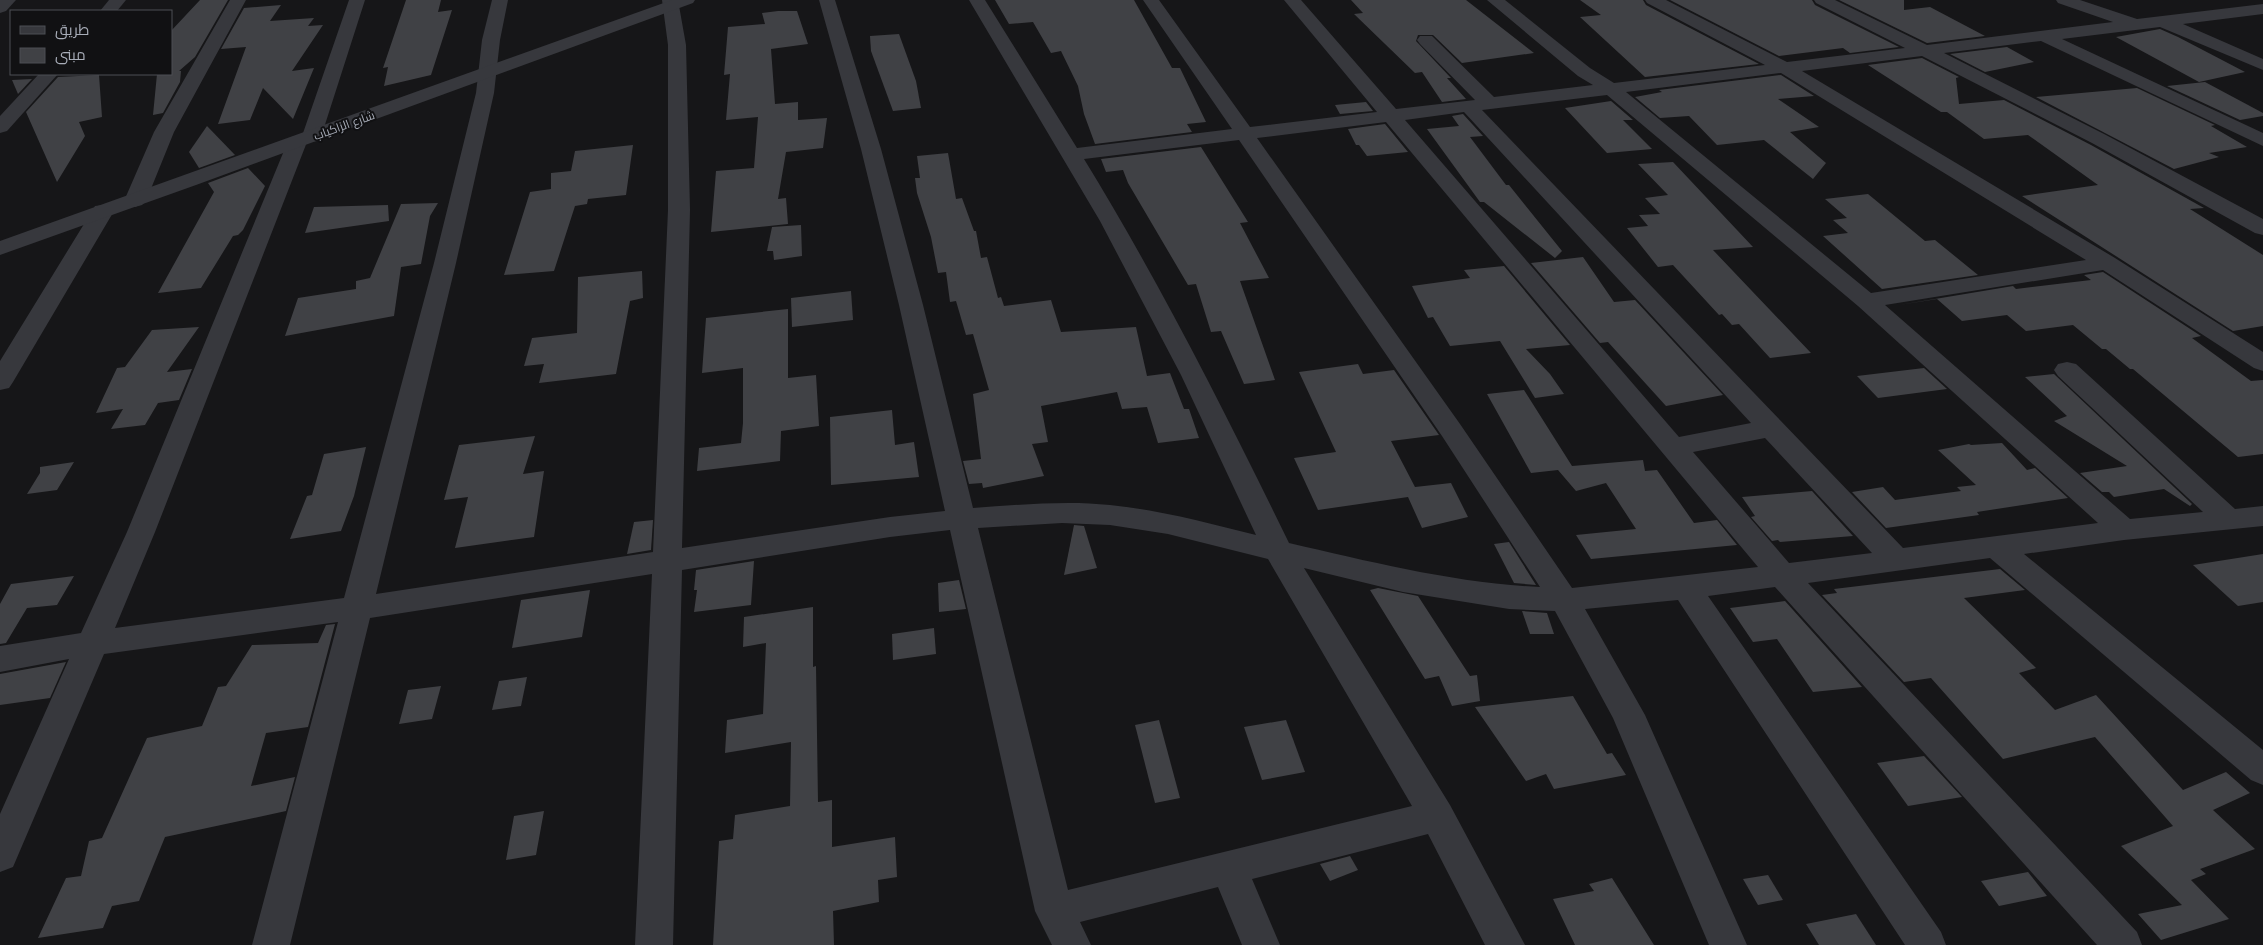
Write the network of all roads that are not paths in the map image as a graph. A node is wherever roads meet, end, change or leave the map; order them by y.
1 (8, 0) edge
2 (118, 0) edge
3 (238, 0) edge
4 (357, 0) edge
5 (500, 0) edge
6 (827, 0) edge
7 (977, 0) edge
8 (1151, 0) edge
9 (1292, 0) edge
10 (1495, 0) edge
11 (1653, 0) edge
12 (1822, 0) edge
13 (2064, 0) edge
14 (2239, 0) edge
15 (676, 2) edge
16 (0, 8) edge
17 (2263, 9) edge
18 (109, 10) edge
19 (2164, 22) junction
20 (2137, 26) junction
21 (2043, 36) junction
22 (1426, 40) dead end
23 (1925, 51) junction
24 (2263, 65) edge
25 (1785, 68) junction
26 (486, 74) junction
27 (48, 75) edge
28 (1611, 89) junction
29 (1480, 105) junction
30 (1390, 116) junction
31 (0, 127) edge
32 (1244, 134) junction
33 (305, 139) junction
34 (2263, 140) edge
35 (1070, 155) junction
36 (135, 201) junction
37 (103, 211) junction
38 (2263, 228) edge
39 (0, 248) edge
40 (2107, 263) junction
41 (1866, 301) junction
42 (2263, 362) edge
43 (2067, 370) dead end
44 (0, 382) edge
45 (1770, 428) junction
46 (1672, 447) junction
47 (2263, 516) edge
48 (960, 519) junction
49 (2230, 520) junction
50 (2124, 530) junction
51 (1997, 548) junction
52 (1278, 550) junction
53 (668, 560) junction
54 (1897, 561) junction
55 (1782, 575) junction
56 (1686, 588) junction
57 (1564, 600) junction
58 (358, 608) junction
59 (93, 644) junction
60 (0, 659) edge
61 (2263, 770) edge
62 (1436, 816) junction
63 (0, 855) edge
64 (1229, 868) junction
65 (1054, 911) junction
66 (271, 945) edge
67 (654, 945) edge
68 (1072, 945) edge
69 (1261, 945) edge
70 (1506, 945) edge
71 (1728, 945) edge
72 (1927, 945) edge
73 (2123, 945) edge

1 - 16 street
2 - 18 street
3 - 36 street
4 - 33 street
5 - 26 street
6 - 48 street
7 - 35 street
8 - 32 street
9 - 30 street
10 - 28 street
11 - 25 street
12 - 23 street
13 - 20 street
14 - 17 street
15 - 26 street, شارع الزاكياب
15 - 53 street
17 - 19 street
19 - 20 street
19 - 24 street
20 - 21 street
21 - 23 street
21 - 34 street
22 - 29 street
23 - 25 street
23 - 38 street
25 - 28 street
25 - 40 street
26 - 33 street, شارع الزاكياب
26 - 58 street
27 - 31 street
28 - 29 street
28 - 41 street
29 - 30 street
29 - 45 street
30 - 32 street
30 - 46 street
32 - 35 street
32 - 57 street
33 - 36 street, شارع الزاكياب
33 - 59 street
35 - 52 street
36 - 37 street, شارع الزاكياب
37 - 39 street, شارع الزاكياب
37 - 44 street
40 - 41 street
40 - 42 street
41 - 50 street
43 - 49 street
45 - 46 street
45 - 54 street
46 - 55 street
47 - 49 street
48 - 52 street
48 - 53 street
48 - 65 street
49 - 50 street
50 - 51 street
51 - 54 street
51 - 61 street
52 - 57 street
52 - 62 street
53 - 58 street
53 - 67 street
54 - 55 street
55 - 56 street
55 - 73 street
56 - 57 street
56 - 72 street
57 - 71 street
58 - 59 street
58 - 66 street
59 - 60 street
59 - 63 street
62 - 64 street
62 - 70 street
64 - 65 street
64 - 69 street
65 - 68 street

